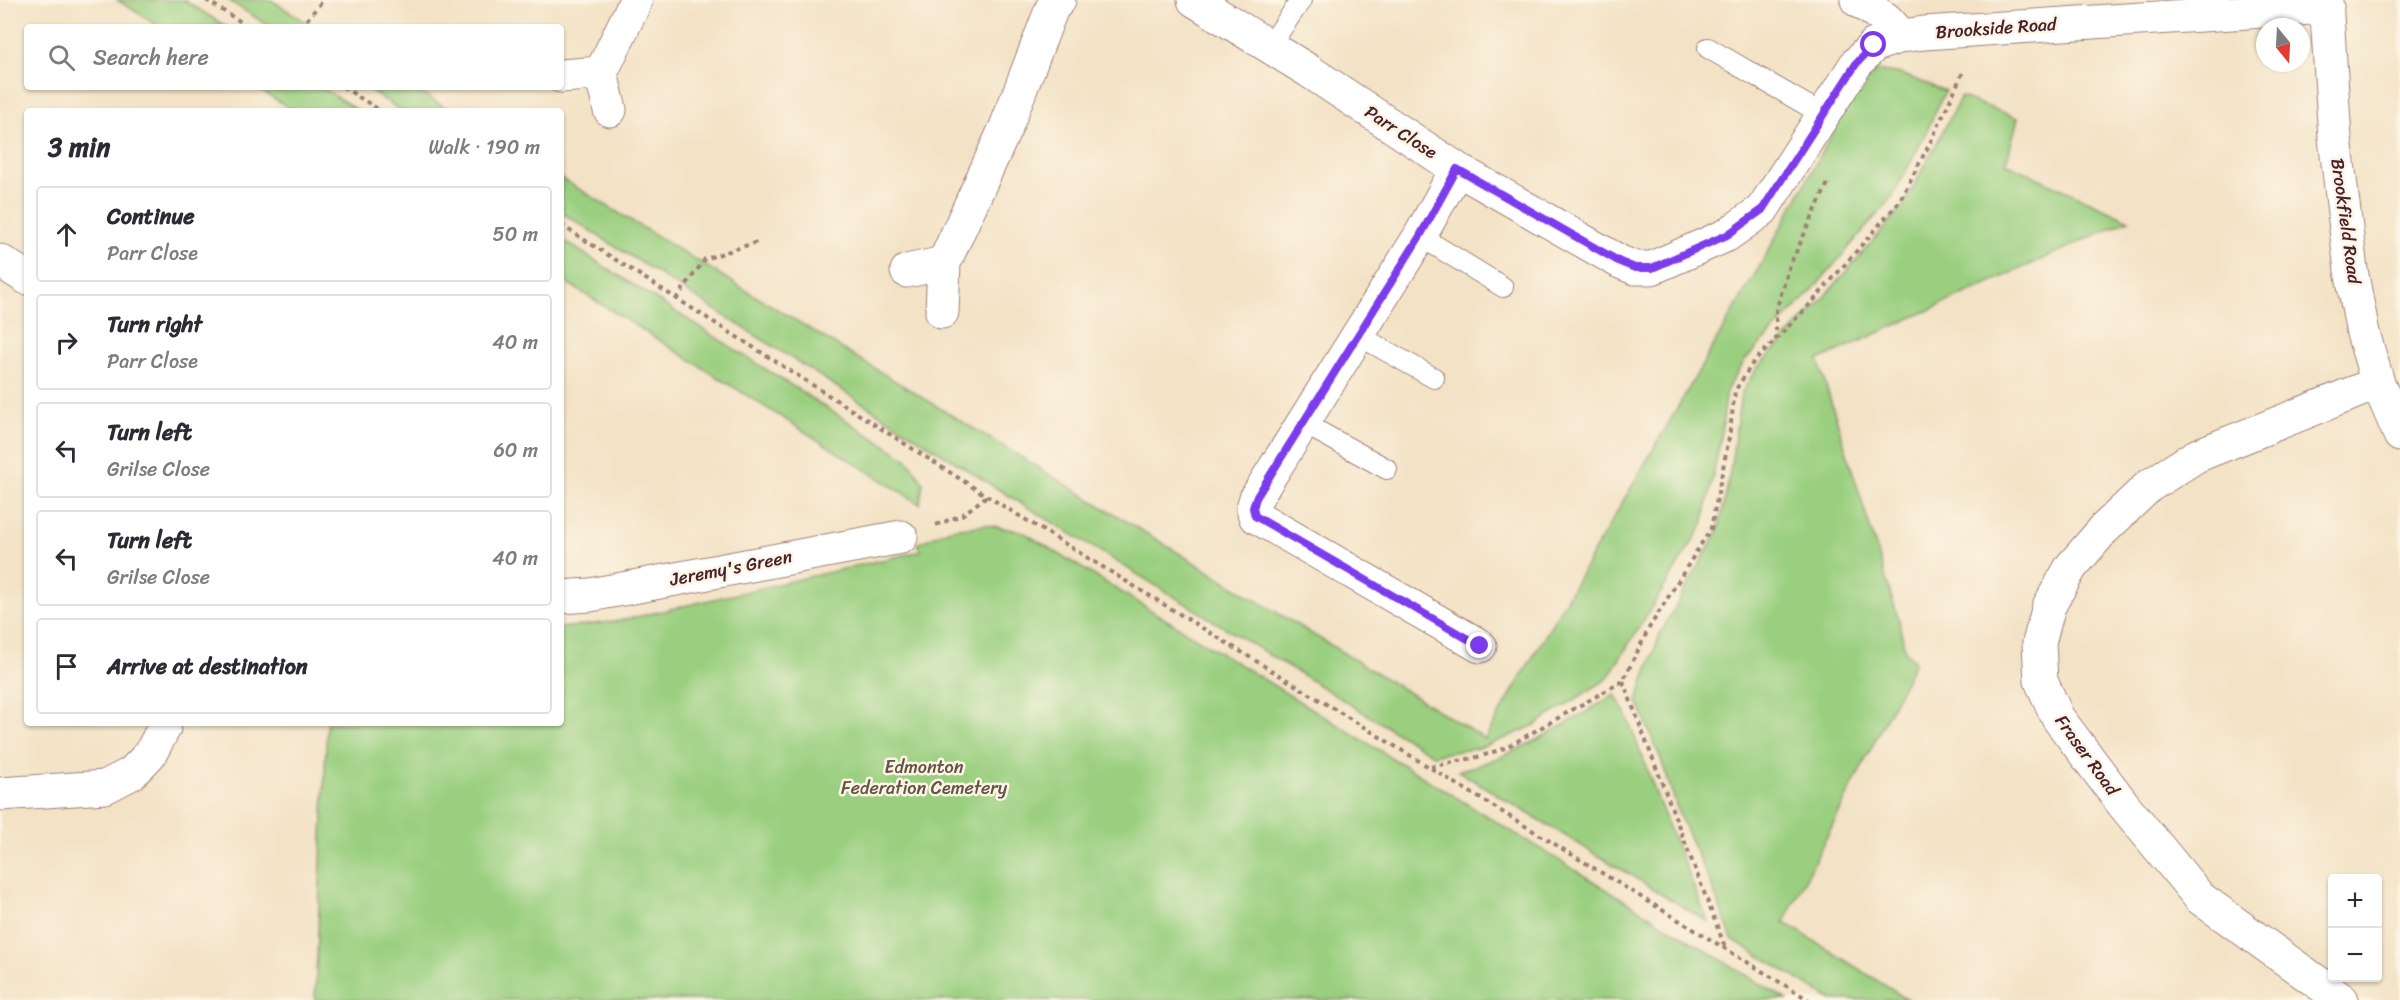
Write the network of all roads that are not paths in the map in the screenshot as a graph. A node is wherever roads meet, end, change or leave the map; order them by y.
1 (636, 0) edge
2 (1059, 0) edge
3 (1194, 0) edge
4 (1300, 0) edge
5 (1857, 0) edge
6 (2327, 4) edge
7 (1902, 36) junction
8 (1269, 47) junction
9 (1708, 48) dead end
10 (601, 73) junction
11 (564, 75) edge
12 (610, 110) dead end
13 (1822, 114) junction
14 (1457, 169) junction
15 (1420, 236) junction
16 (0, 261) edge
17 (944, 263) junction
18 (907, 272) dead end
19 (24, 276) edge
20 (1503, 287) dead end
21 (942, 312) dead end
22 (1358, 335) junction
23 (1434, 378) dead end
24 (2378, 384) junction
25 (1303, 423) junction
26 (2400, 435) edge
27 (1387, 469) dead end
28 (902, 537) road end
29 (564, 597) edge
30 (1480, 646) dead end
31 (164, 726) edge
32 (0, 794) edge
33 (2342, 1000) edge

1 - 10 street
2 - 17 street
3 - 8 street, Parr Close
4 - 8 lane
5 - 7 street
6 - 7 street, Brookside Road
6 - 24 street, Brookfield Road
7 - 13 street, Parr Close
8 - 14 street, Parr Close
9 - 13 lane
10 - 11 street
10 - 12 street
13 - 14 street, Parr Close
14 - 15 street
15 - 20 lane
15 - 22 street
16 - 19 street
17 - 18 street
17 - 21 street
22 - 23 lane
22 - 25 street
24 - 26 street, Brookfield Road
24 - 33 street, Fraser Road
25 - 27 lane
25 - 30 street
28 - 29 street, Jeremy's Green
31 - 32 street

